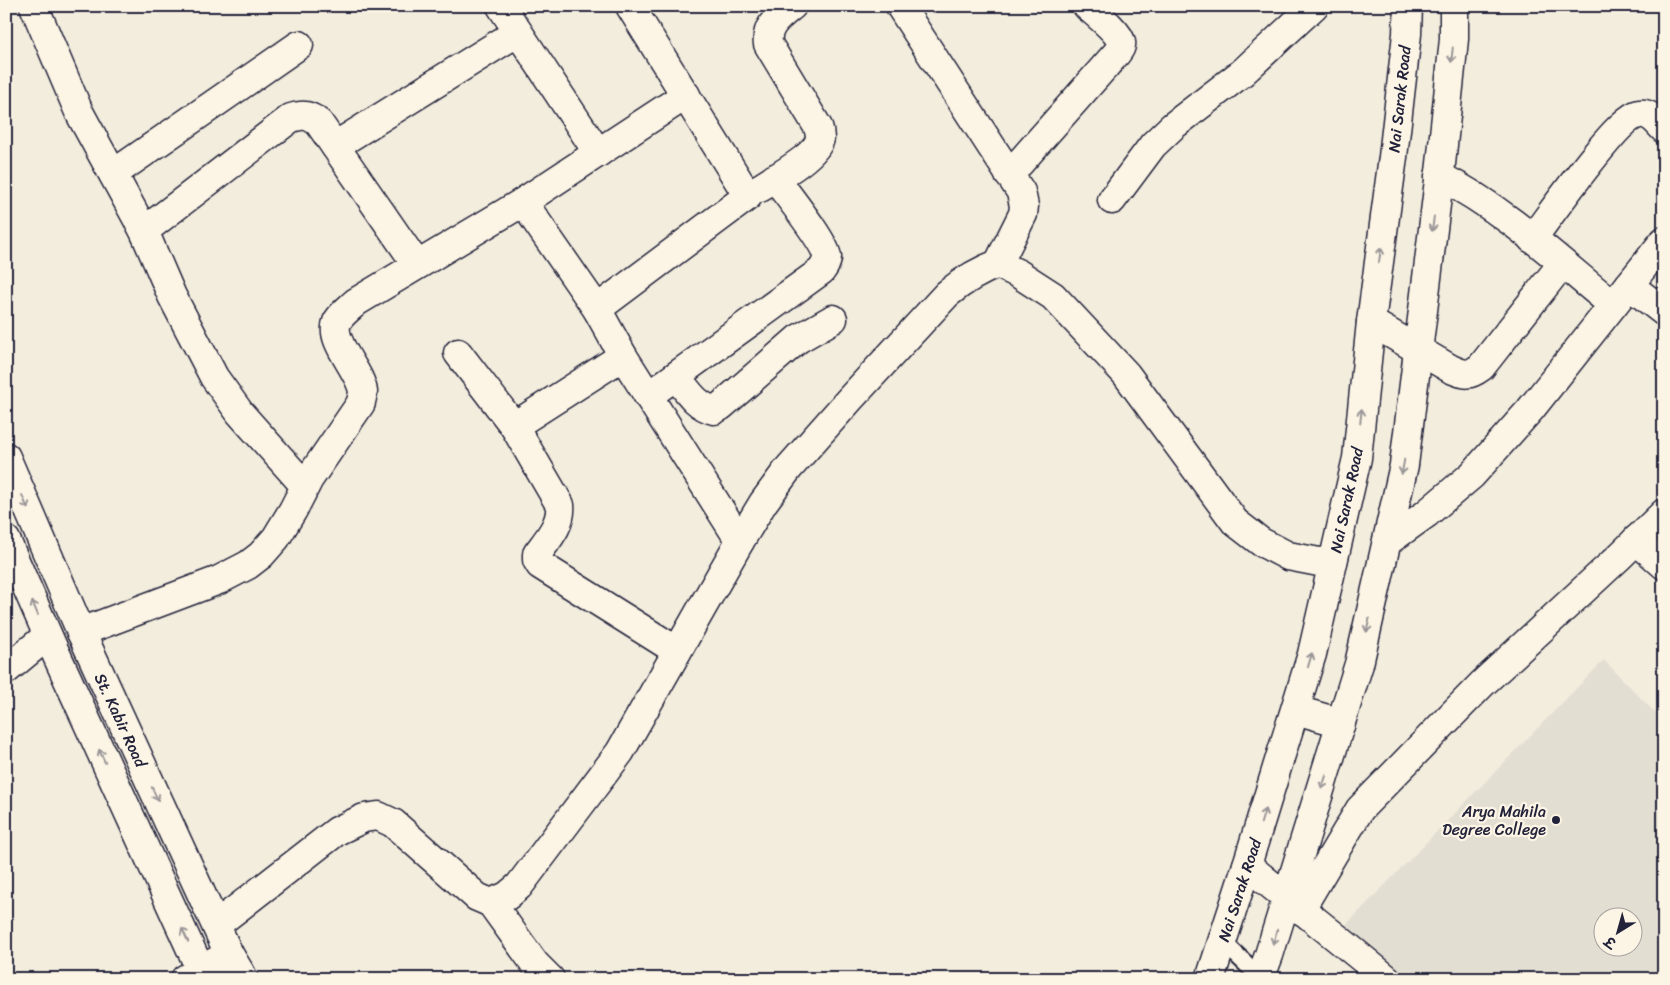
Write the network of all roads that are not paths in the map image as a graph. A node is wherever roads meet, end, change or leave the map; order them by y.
1 (34, 6) edge
2 (501, 6) edge
3 (630, 6) edge
4 (792, 6) edge
5 (900, 6) edge
6 (1087, 6) edge
7 (1314, 6) edge
8 (1408, 6) edge
9 (1454, 6) edge
10 (518, 32) junction
11 (299, 45) dead end
12 (686, 95) junction
13 (1664, 129) edge
14 (335, 146) junction
15 (598, 153) junction
16 (113, 174) junction
17 (1009, 175) junction
18 (1439, 176) junction
19 (775, 178) junction
20 (748, 196) junction
21 (1112, 200) dead end
22 (523, 202) junction
23 (144, 231) junction
24 (1532, 239) junction
25 (1664, 241) edge
26 (998, 264) junction
27 (1562, 264) junction
28 (417, 265) junction
29 (1621, 295) junction
30 (597, 309) junction
31 (1664, 312) edge
32 (833, 319) dead end
33 (1371, 322) junction
34 (1418, 349) junction
35 (458, 353) dead end
36 (623, 356) junction
37 (676, 376) junction
38 (648, 396) junction
39 (514, 426) junction
40 (6, 457) edge
41 (305, 486) junction
42 (1664, 512) edge
43 (6, 540) edge
44 (1636, 540) junction
45 (740, 541) junction
46 (1387, 542) junction
47 (1334, 561) junction
48 (1664, 566) edge
49 (81, 632) junction
50 (47, 636) junction
51 (678, 650) junction
52 (6, 670) edge
53 (1296, 710) junction
54 (1341, 723) junction
55 (1247, 865) junction
56 (491, 903) junction
57 (1293, 904) junction
58 (216, 925) junction
59 (1223, 942) junction
60 (229, 954) junction
61 (197, 975) edge
62 (1261, 978) edge
63 (244, 979) edge
64 (550, 979) edge
65 (1210, 979) edge
66 (1387, 979) edge

1 - 16 street
2 - 10 street
3 - 12 street
4 - 19 street
5 - 17 street
6 - 17 street
7 - 21 street
33 -> 8 street, Nai Sarak Road
9 -> 18 street
10 - 14 street
10 - 15 street
11 - 16 street
12 - 15 street
12 - 20 street
13 - 24 street
14 - 23 street
14 - 28 street
15 - 22 street
16 - 23 street
17 - 26 street
18 - 24 street
18 -> 34 street
19 - 20 street
19 - 37 street
20 - 30 street
22 - 28 street
22 - 30 street
23 - 41 street
24 - 27 street
25 - 29 street
26 - 45 street
26 - 47 street
27 - 29 street
27 - 34 street
28 - 41 street
29 - 31 street
29 - 46 street
30 - 36 street
32 - 37 street
33 - 34 street
47 -> 33 street, Nai Sarak Road
34 -> 46 street
35 - 39 street
36 - 38 street
36 - 39 street
37 - 38 street
38 - 45 street
39 - 51 street
40 -> 49 street, St. Kabir Road
41 - 49 street
42 - 44 street
50 -> 43 street, St. Kabir Road
44 - 48 street
44 - 57 street
45 - 51 street
46 -> 54 street
53 -> 47 street, Nai Sarak Road
49 -> 58 street, St. Kabir Road
50 - 52 street
61 -> 50 street, St. Kabir Road
51 - 56 street
53 - 54 street
55 -> 53 street, Nai Sarak Road
54 -> 57 street
55 - 57 street
55 - 59 street, Nai Sarak Road
56 - 58 street
56 - 64 street
57 -> 62 street
57 - 66 street
58 - 60 street, St. Kabir Road
59 - 62 lane
59 - 65 street, Nai Sarak Road
60 - 61 street
60 - 63 street, St. Kabir Road

